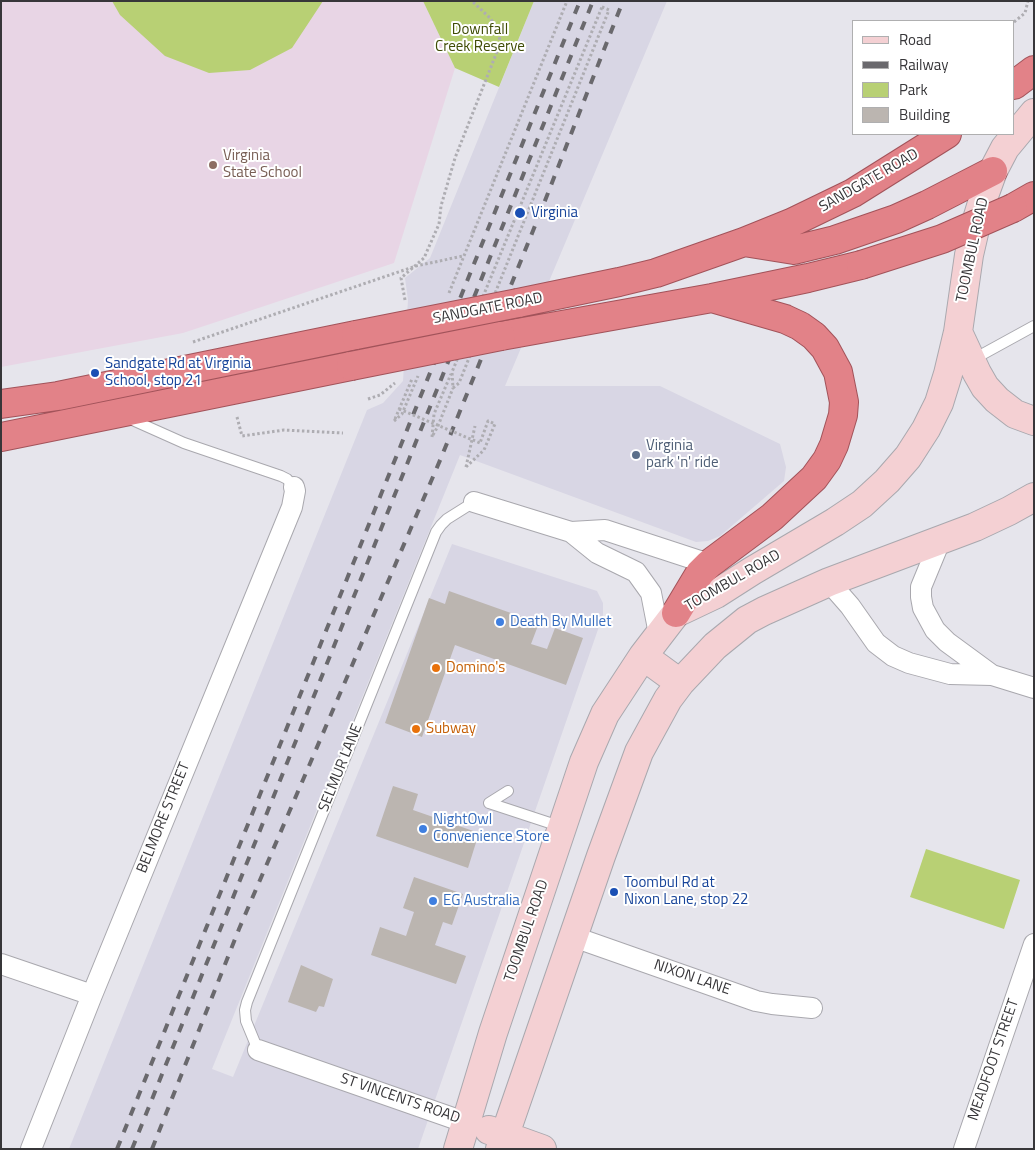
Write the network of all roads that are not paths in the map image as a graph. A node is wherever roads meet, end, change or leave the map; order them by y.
1 (1034, 70) edge
2 (1015, 84) edge
3 (1034, 113) edge
4 (945, 135) edge
5 (993, 171) junction
6 (1023, 202) edge
7 (744, 242) junction
8 (712, 298) junction
9 (1034, 326) edge
10 (958, 332) junction
11 (972, 360) junction
12 (1, 404) edge
13 (119, 414) junction
14 (1034, 421) edge
15 (1, 436) edge
16 (294, 487) joint
17 (1034, 497) edge
18 (474, 502) joint
19 (571, 532) junction
20 (940, 541) junction
21 (709, 564) junction
22 (829, 582) junction
23 (676, 613) junction
24 (659, 634) junction
25 (643, 656) junction
26 (992, 675) junction
27 (680, 683) junction
28 (1034, 688) edge
29 (508, 791) dead end
30 (563, 827) junction
31 (574, 937) junction
32 (1034, 944) edge
33 (1, 964) edge
34 (92, 995) junction
35 (812, 1008) dead end
36 (258, 1050) joint
37 (467, 1122) junction
38 (503, 1142) edge
39 (31, 1149) edge
40 (458, 1149) edge
41 (542, 1149) edge
42 (964, 1149) edge

1 - 2 highway
3 - 5 main road, TOOMBUL ROAD
4 - 7 highway, SANDGATE ROAD
5 - 7 highway
5 - 10 main road, TOOMBUL ROAD
6 - 8 highway, SANDGATE ROAD, bridge
7 - 12 highway, SANDGATE ROAD, bridge
8 - 13 highway, SANDGATE ROAD, bridge
8 - 21 highway
9 - 11 lane
10 - 11 main road
10 - 23 main road, TOOMBUL ROAD
11 - 14 main road
13 - 15 highway, SANDGATE ROAD
13 - 16 lane
16 - 34 street, BELMORE STREET
17 - 20 main road
18 - 19 street
18 - 36 lane, SELMUR LANE
19 - 21 street
19 - 24 street
20 - 22 main road
20 - 26 street
21 - 23 highway
22 - 26 street
22 - 27 main road
23 - 24 main road, TOOMBUL ROAD
24 - 25 main road, TOOMBUL ROAD
25 - 27 main road
25 - 30 main road, TOOMBUL ROAD
26 - 28 street
27 - 31 main road
29 - 30 lane
30 - 37 main road, TOOMBUL ROAD
31 - 35 street, NIXON LANE
31 - 38 main road
32 - 42 street, MEADFOOT STREET
33 - 34 street
34 - 39 street, BELMORE STREET
36 - 37 street, ST VINCENTS ROAD
37 - 38 main road, ST VINCENTS ROAD
37 - 40 main road, TOOMBUL ROAD
38 - 41 main road, ST VINCENTS ROAD

